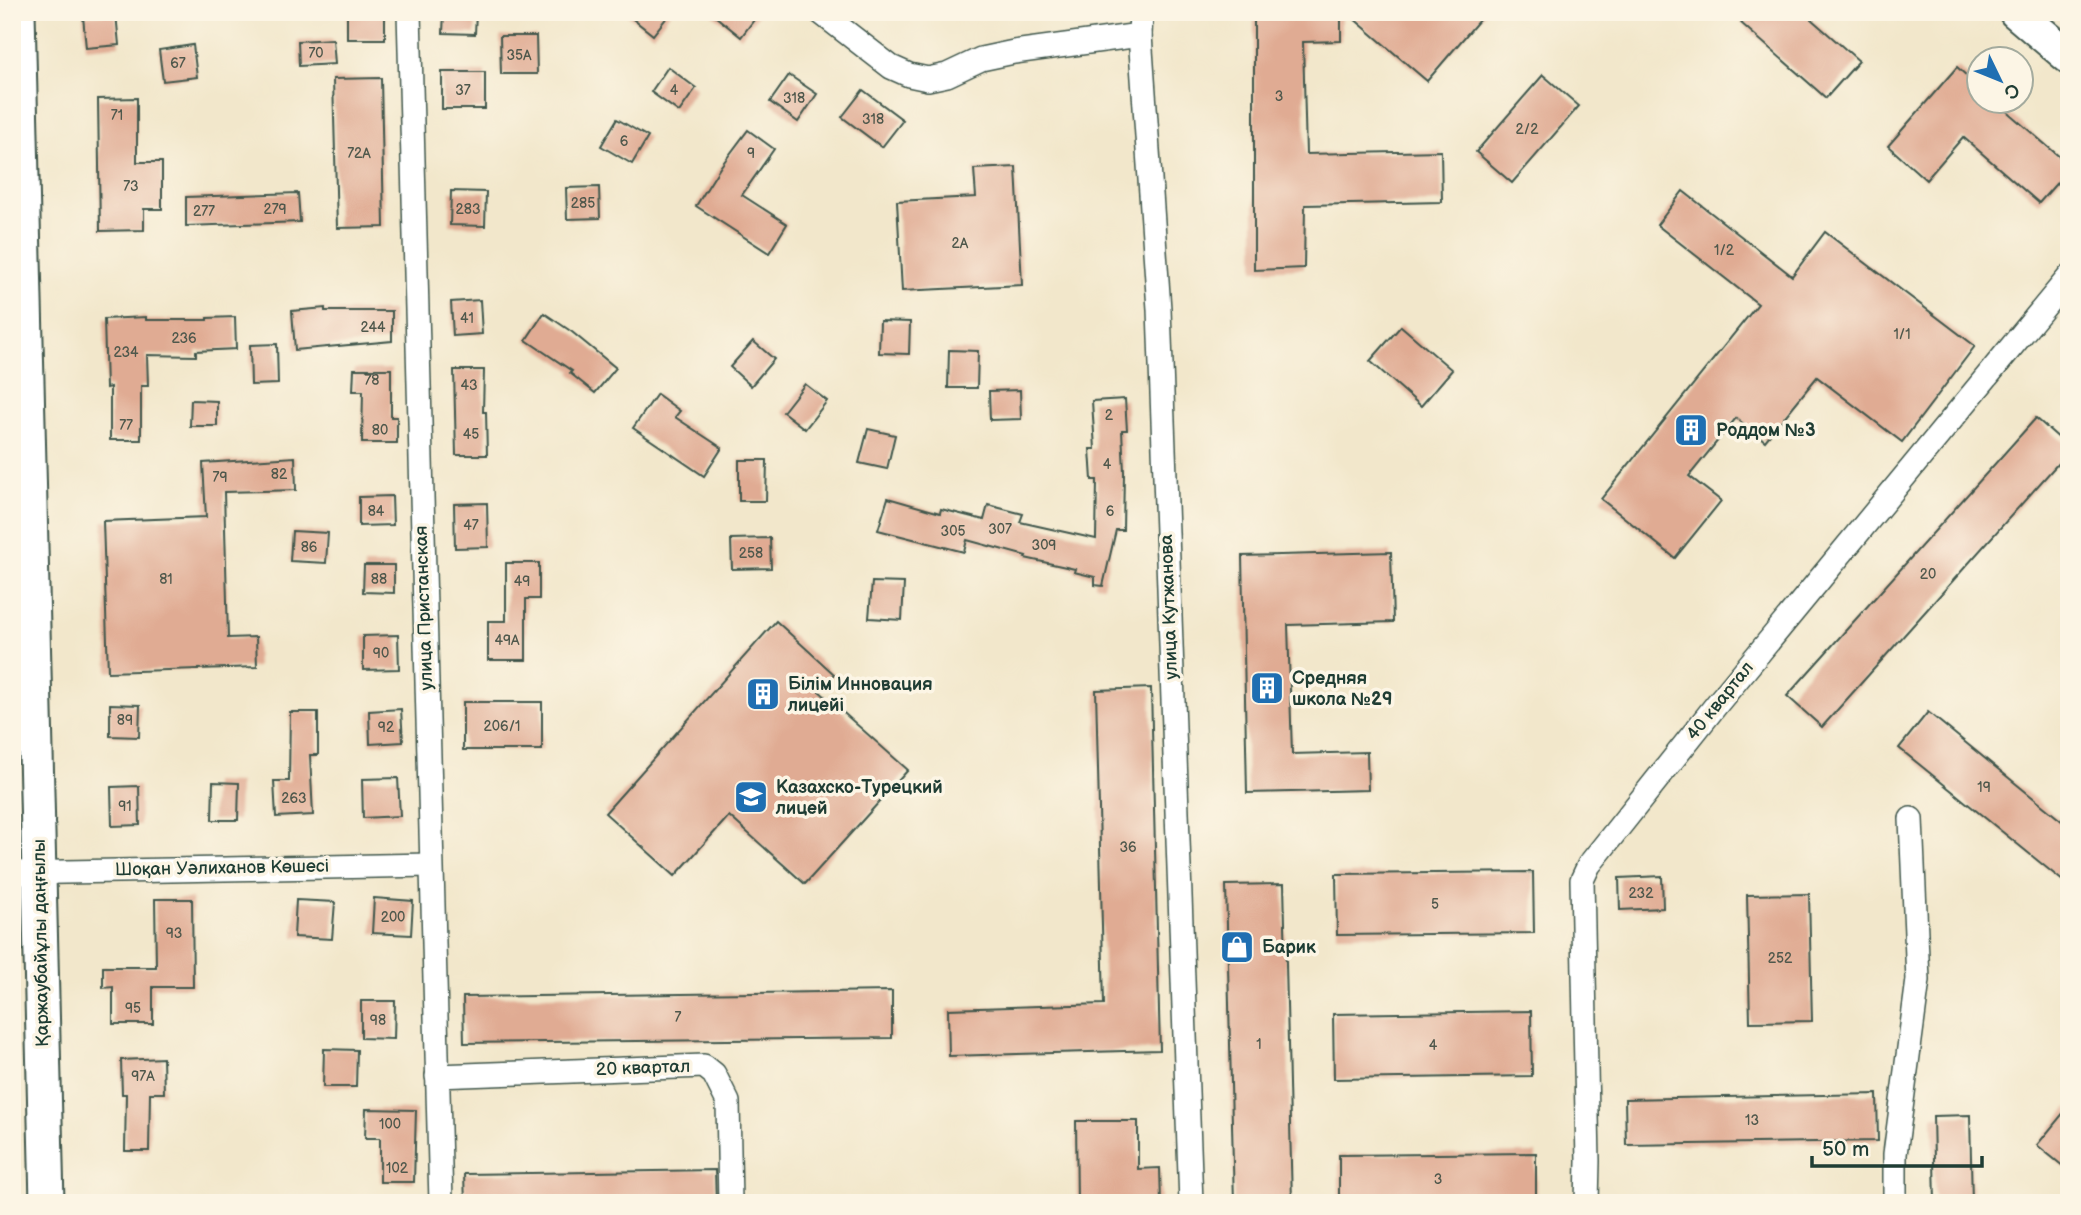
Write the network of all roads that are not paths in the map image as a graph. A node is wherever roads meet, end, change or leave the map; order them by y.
1 (18, 12) edge
2 (409, 12) edge
3 (820, 12) edge
4 (2016, 12) edge
5 (1141, 24) edge
6 (2069, 57) edge
7 (2069, 278) edge
8 (1911, 819) dead end
9 (431, 865) junction
10 (26, 872) edge
11 (438, 1076) junction
12 (47, 1203) edge
13 (441, 1203) edge
14 (730, 1203) edge
15 (1191, 1203) edge
16 (1587, 1203) edge
17 (1895, 1203) edge

1 - 10 highway, Қаржаубайұлы даңғылы
2 - 9 street, улица Пристанская
3 - 5 street
4 - 6 highway
5 - 15 street, улица Кутжанова
7 - 16 street, 40 квартал
8 - 17 street
9 - 10 street, Шоқан Уәлиханов Көшесі
9 - 11 street, улица Пристанская
10 - 12 highway, Қаржаубайұлы даңғылы
11 - 13 street, улица Пристанская
11 - 14 street, 20 квартал

